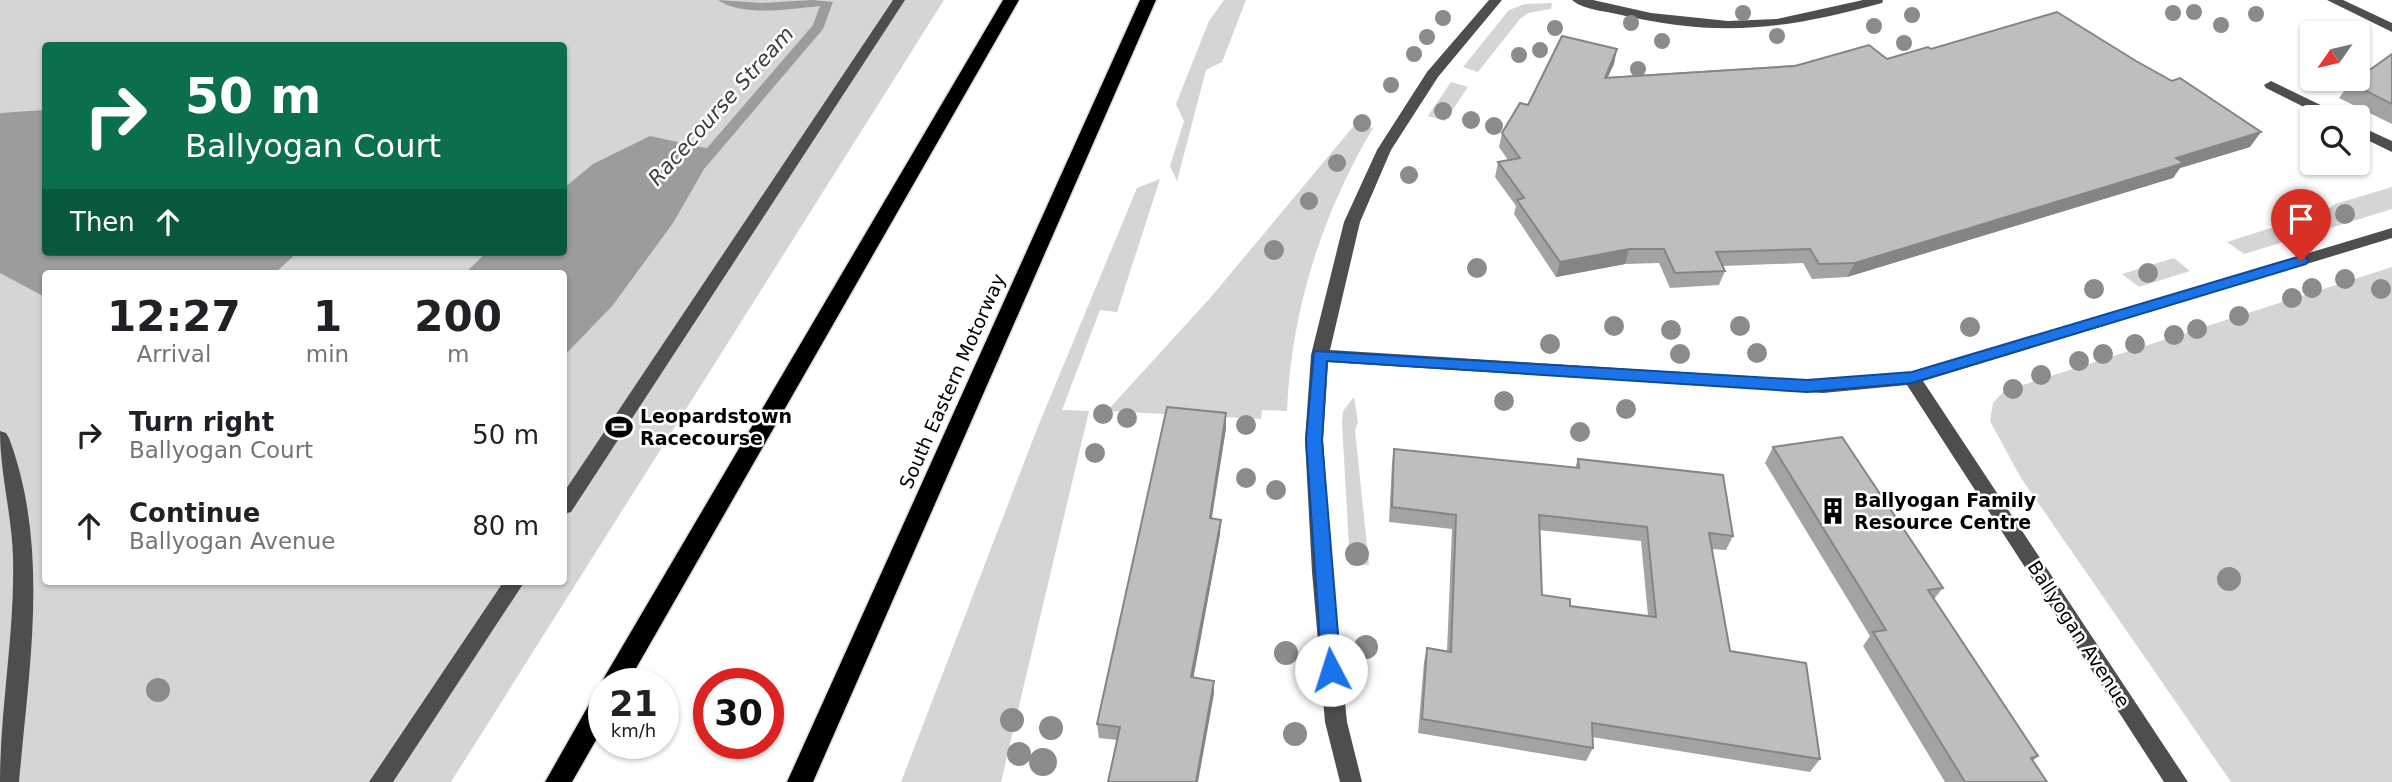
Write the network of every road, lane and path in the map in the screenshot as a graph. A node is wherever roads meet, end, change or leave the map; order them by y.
1 (899, 0) edge
2 (1011, 0) edge
3 (1148, 0) edge
4 (1496, 0) edge
5 (1578, 0) edge
6 (1877, 0) edge
7 (2333, 0) edge
8 (2392, 27) edge
9 (2270, 85) dead end
10 (2310, 105) edge
11 (2370, 136) edge
12 (2392, 147) edge
13 (2392, 233) edge
14 (1320, 355) junction
15 (1912, 378) junction
16 (0, 438) edge
17 (567, 502) edge
18 (511, 585) edge
19 (623, 668) edge
20 (588, 730) edge
21 (8, 782) edge
22 (380, 782) edge
23 (558, 782) edge
24 (800, 782) edge
25 (1351, 782) edge
26 (2177, 782) edge

1 - 17 street
2 - 19 highway
3 - 24 highway, South Eastern Motorway
4 - 14 street
5 - 6 street
7 - 8 street
9 - 10 street
11 - 12 street
13 - 15 street
14 - 15 street
14 - 25 street
15 - 26 street, Ballyogan Avenue
16 - 21 street
18 - 22 street
20 - 23 highway

